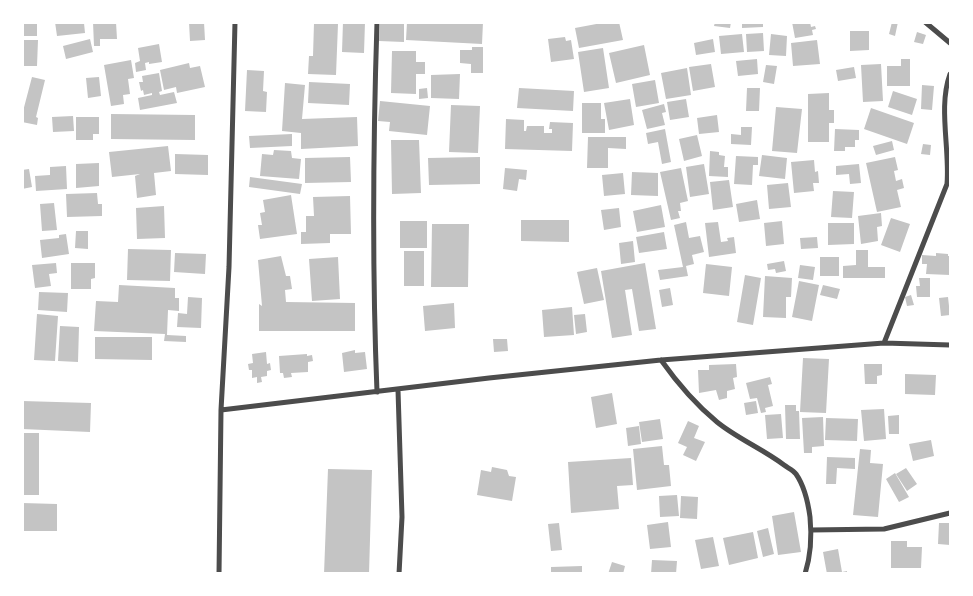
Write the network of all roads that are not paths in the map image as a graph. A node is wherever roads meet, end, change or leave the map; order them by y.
1 (235, 22) edge
2 (377, 22) edge
3 (925, 22) edge
4 (950, 43) edge
5 (950, 74) edge
6 (884, 343) junction
7 (950, 345) edge
8 (661, 360) junction
9 (398, 390) junction
10 (377, 392) junction
11 (221, 410) junction
12 (950, 513) edge
13 (811, 530) junction
14 (219, 574) edge
15 (399, 574) edge
16 (805, 574) edge

1 - 11 street
2 - 10 street
3 - 4 street
5 - 6 street
6 - 7 street
6 - 8 street
8 - 9 street
8 - 13 street
9 - 10 street
9 - 15 street
10 - 11 street
11 - 14 street
12 - 13 street
13 - 16 street

